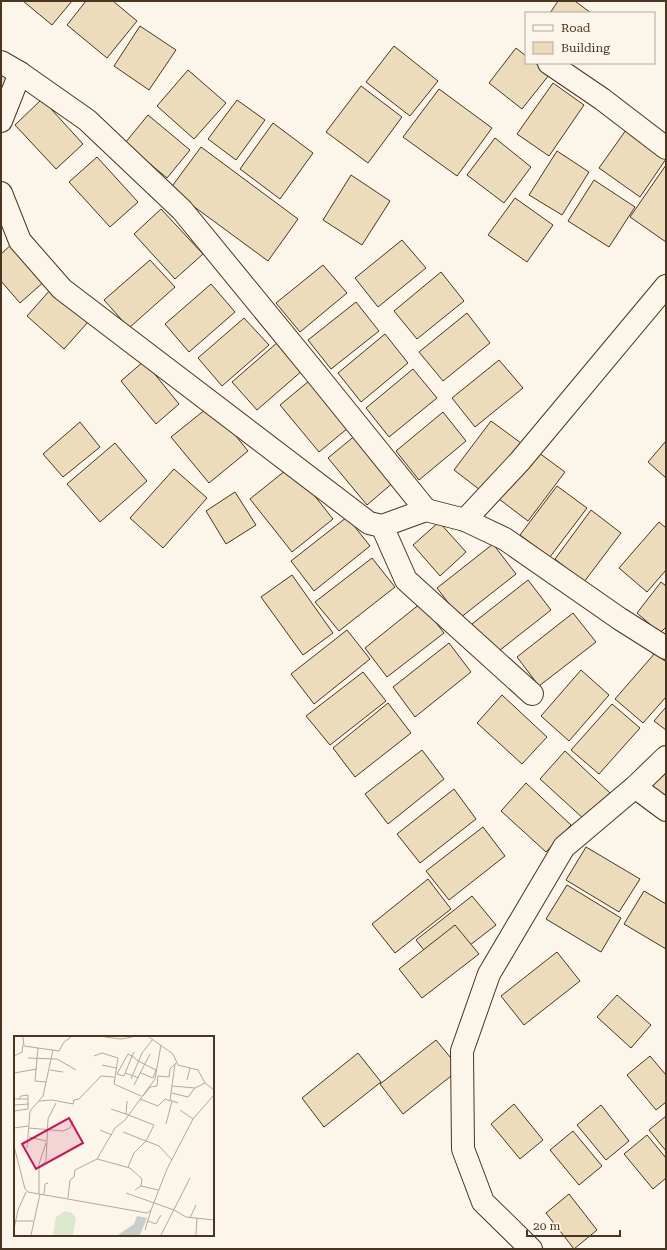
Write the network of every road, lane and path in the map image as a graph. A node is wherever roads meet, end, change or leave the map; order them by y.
1 (1, 62) edge
2 (550, 64) edge
3 (20, 73) junction
4 (1, 121) edge
5 (666, 148) edge
6 (1, 193) edge
7 (666, 286) edge
8 (426, 510) junction
9 (464, 520) junction
10 (382, 526) junction
11 (666, 648) edge
12 (532, 694) dead end
13 (666, 757) edge
14 (635, 787) junction
15 (666, 810) edge
16 (531, 1249) edge

1 - 3 street
2 - 5 street
3 - 4 street
3 - 8 street
6 - 10 street
7 - 9 street
8 - 9 street
8 - 10 street
9 - 11 street
10 - 12 street
13 - 14 street
14 - 15 street
14 - 16 street

